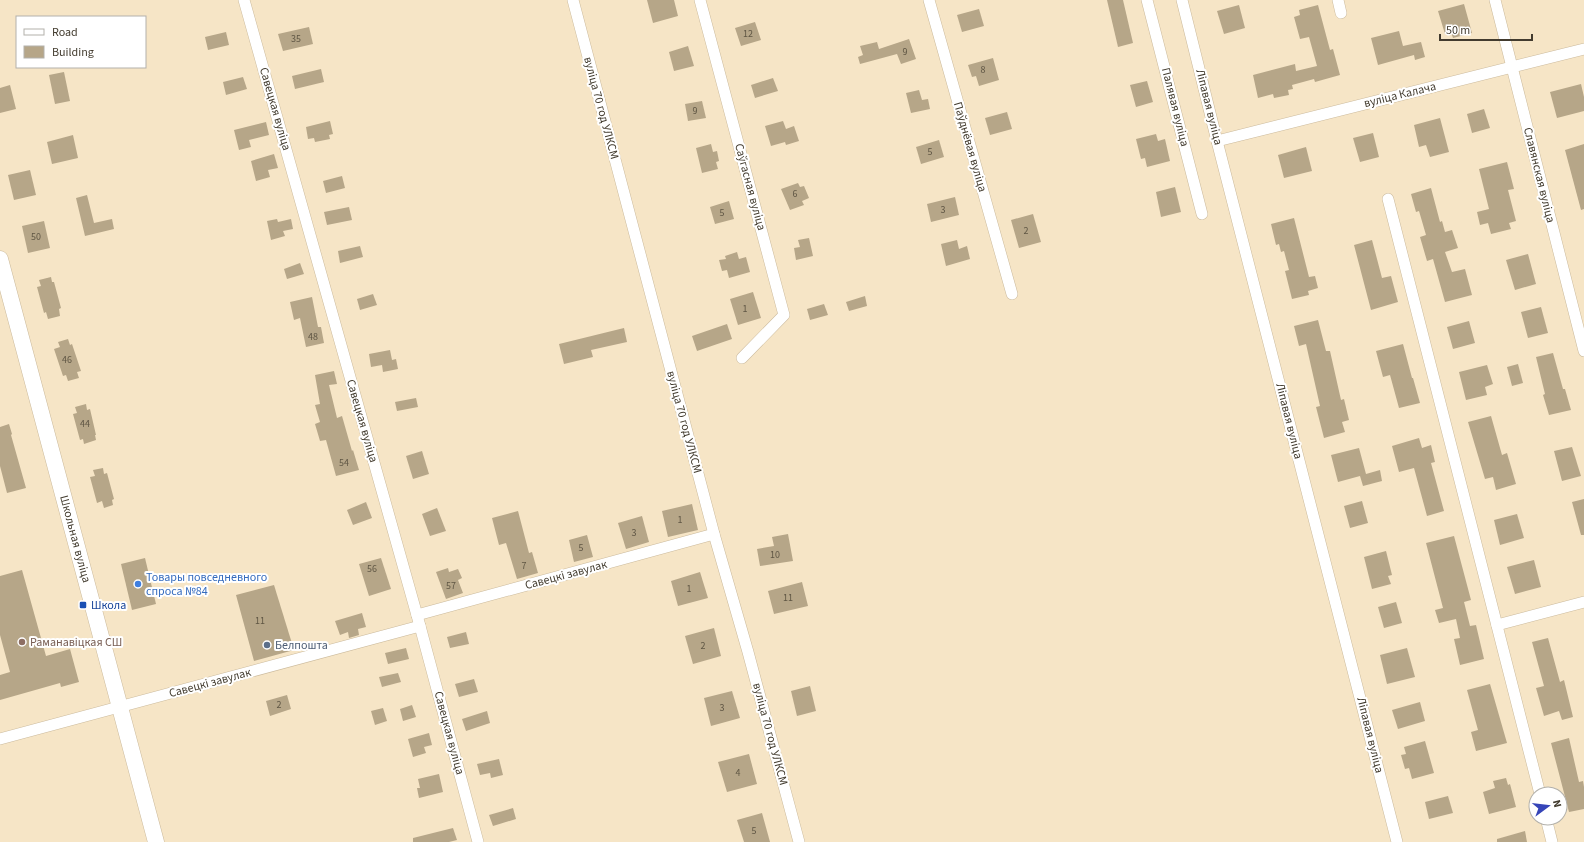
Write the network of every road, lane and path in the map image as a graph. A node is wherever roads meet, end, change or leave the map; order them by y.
1 (244, 0) edge
2 (573, 0) edge
3 (700, 0) edge
4 (929, 0) edge
5 (1147, 0) edge
6 (1182, 0) edge
7 (1338, 0) edge
8 (1495, 0) edge
9 (1341, 13) dead end
10 (1584, 49) edge
11 (1511, 67) junction
12 (1217, 141) junction
13 (1388, 199) dead end
14 (1202, 214) dead end
15 (0, 259) edge
16 (1012, 294) dead end
17 (1584, 351) edge
18 (742, 358) dead end
19 (714, 534) junction
20 (1584, 602) edge
21 (417, 615) junction
22 (1496, 625) junction
23 (420, 626) junction
24 (120, 708) junction
25 (0, 739) edge
26 (1538, 786) edge
27 (1548, 826) edge
28 (156, 842) edge
29 (478, 842) edge
30 (799, 842) edge
31 (1397, 842) edge
32 (1552, 842) edge

1 - 21 street, Савецкая вуліца
2 - 19 street, вуліца 70 год УЛКСМ
3 - 18 street, Саўгасная вуліца
4 - 16 street, Паўднёвая вуліца
5 - 14 street, Палявая вуліца
6 - 12 street, Ліпавая вуліца
7 - 9 street
8 - 11 street, Славянская вуліца
10 - 11 street, вуліца Калача
11 - 12 street, вуліца Калача
11 - 17 street, Славянская вуліца
12 - 31 street, Ліпавая вуліца
13 - 22 street
15 - 24 street, Школьная вуліца
19 - 21 street, Савецкі завулак
19 - 30 street, вуліца 70 год УЛКСМ
20 - 22 street
21 - 23 street, Савецкая вуліца
22 - 26 street
23 - 24 street, Савецкі завулак
23 - 29 street, Савецкая вуліца
24 - 25 street, Савецкі завулак
24 - 28 street, Школьная вуліца
27 - 32 street

